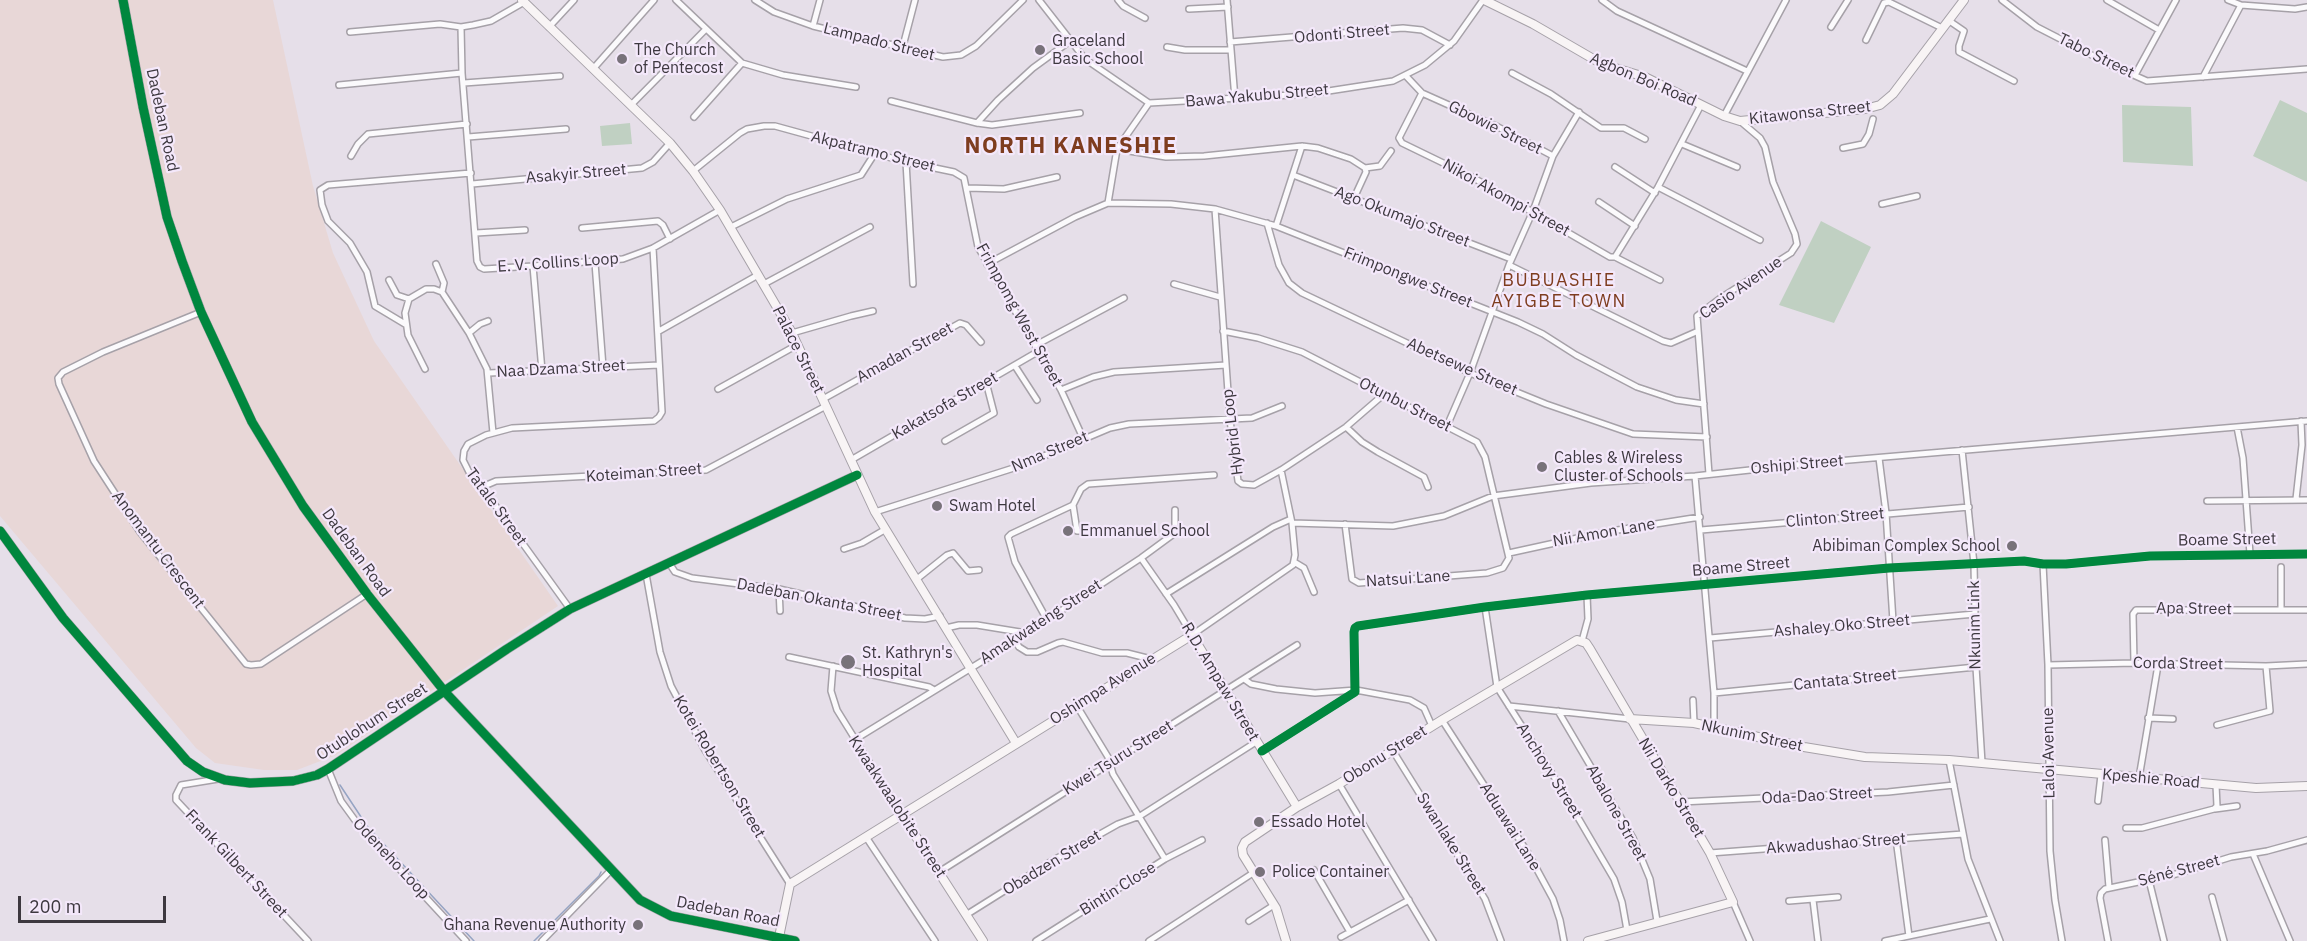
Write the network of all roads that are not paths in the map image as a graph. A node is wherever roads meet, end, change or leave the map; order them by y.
1 (123, 0) edge
2 (574, 0) edge
3 (654, 0) edge
4 (676, 0) edge
5 (755, 0) edge
6 (820, 0) edge
7 (915, 0) edge
8 (1023, 0) edge
9 (1039, 0) edge
10 (1118, 0) edge
11 (1483, 0) edge
12 (1602, 0) edge
13 (1786, 0) edge
14 (1848, 0) edge
15 (1964, 0) edge
16 (2002, 0) edge
17 (2107, 0) edge
18 (2176, 0) edge
19 (2228, 0) edge
20 (523, 1) edge
21 (2261, 2) edge
22 (1227, 3) edge
23 (2241, 5) junction
24 (2307, 7) edge
25 (1189, 9) dead end
26 (1145, 18) dead end
27 (1945, 24) junction
28 (813, 26) junction
29 (461, 27) junction
30 (549, 27) junction
31 (1831, 27) dead end
32 (705, 30) junction
33 (2159, 30) junction
34 (350, 32) dead end
35 (1866, 40) dead end
36 (1070, 41) junction
37 (1230, 42) junction
38 (1450, 45) junction
39 (903, 46) junction
40 (1167, 47) dead end
41 (1230, 50) junction
42 (742, 63) junction
43 (593, 69) junction
44 (2307, 69) edge
45 (1747, 71) junction
46 (462, 73) junction
47 (1512, 74) dead end
48 (2135, 75) junction
49 (560, 76) dead end
50 (1406, 76) junction
51 (2203, 77) junction
52 (2014, 81) dead end
53 (464, 83) junction
54 (339, 85) dead end
55 (856, 87) dead end
56 (1422, 93) junction
57 (1235, 99) junction
58 (891, 101) dead end
59 (1149, 103) junction
60 (631, 105) junction
61 (1701, 105) junction
62 (1579, 112) junction
63 (1080, 113) dead end
64 (1724, 116) junction
65 (694, 117) dead end
66 (1873, 119) dead end
67 (1740, 121) junction
68 (977, 123) junction
69 (467, 124) junction
70 (566, 129) dead end
71 (468, 137) junction
72 (1645, 139) dead end
73 (670, 143) junction
74 (1683, 144) junction
75 (1302, 146) junction
76 (1843, 148) dead end
77 (1117, 149) junction
78 (1391, 151) dead end
79 (874, 153) junction
80 (351, 156) dead end
81 (1553, 156) junction
82 (906, 162) junction
83 (1615, 167) dead end
84 (1737, 167) dead end
85 (1365, 168) junction
86 (693, 171) junction
87 (471, 173) junction
88 (1293, 175) junction
89 (1057, 177) dead end
90 (472, 184) junction
91 (967, 188) junction
92 (1656, 190) junction
93 (1917, 196) dead end
94 (1354, 198) junction
95 (1599, 201) dead end
96 (1108, 203) junction
97 (1882, 204) dead end
98 (1215, 209) junction
99 (720, 210) junction
100 (1533, 211) junction
101 (1267, 223) junction
102 (1276, 225) junction
103 (1635, 226) junction
104 (731, 227) junction
105 (870, 227) dead end
106 (582, 228) dead end
107 (525, 230) dead end
108 (476, 233) junction
109 (670, 239) junction
110 (1760, 240) dead end
111 (653, 248) junction
112 (1615, 257) junction
113 (1510, 262) junction
114 (595, 263) junction
115 (436, 264) dead end
116 (987, 264) junction
117 (532, 266) junction
118 (758, 275) junction
119 (389, 280) dead end
120 (1660, 280) dead end
121 (764, 284) junction
122 (913, 284) dead end
123 (1174, 284) dead end
124 (442, 292) junction
125 (1220, 297) junction
126 (1124, 298) dead end
127 (410, 299) junction
128 (873, 311) dead end
129 (1491, 311) junction
130 (201, 312) junction
131 (488, 321) dead end
132 (405, 324) junction
133 (659, 331) junction
134 (1223, 331) junction
135 (1696, 332) junction
136 (469, 333) junction
137 (792, 333) junction
138 (981, 342) dead end
139 (797, 345) junction
140 (1038, 348) junction
141 (659, 365) junction
142 (1226, 365) junction
143 (1015, 366) junction
144 (603, 367) junction
145 (425, 369) dead end
146 (542, 371) junction
147 (489, 373) junction
148 (1470, 373) junction
149 (986, 382) junction
150 (718, 389) dead end
151 (1061, 390) junction
152 (1383, 395) junction
153 (1037, 400) dead end
154 (825, 402) junction
155 (1704, 404) junction
156 (1282, 406) dead end
157 (1230, 420) junction
158 (2304, 421) edge
159 (1447, 426) junction
160 (1347, 427) junction
161 (2237, 427) junction
162 (493, 433) junction
163 (1707, 437) junction
164 (1083, 438) junction
165 (945, 441) dead end
166 (1962, 450) junction
167 (1879, 458) junction
168 (851, 460) junction
169 (1281, 470) junction
170 (1709, 474) junction
171 (857, 475) junction
172 (1214, 475) dead end
173 (1695, 476) junction
174 (482, 487) junction
175 (1428, 487) dead end
176 (1493, 496) junction
177 (2246, 499) junction
178 (2296, 499) junction
179 (2307, 500) edge
180 (2207, 501) dead end
181 (1073, 506) junction
182 (1969, 507) junction
183 (1175, 510) dead end
184 (875, 512) junction
185 (1886, 513) junction
186 (1700, 517) junction
187 (1292, 521) junction
188 (1345, 524) junction
189 (886, 530) junction
190 (1701, 530) junction
191 (0, 531) edge
192 (1129, 532) dead end
193 (844, 549) dead end
194 (1509, 553) junction
195 (2250, 554) junction
196 (2307, 554) edge
197 (1141, 558) junction
198 (1294, 562) junction
199 (669, 563) junction
200 (1974, 564) junction
201 (2043, 564) junction
202 (2281, 567) dead end
203 (1889, 568) junction
204 (979, 570) dead end
205 (646, 574) junction
206 (917, 579) junction
207 (1706, 584) junction
208 (779, 589) junction
209 (1314, 592) dead end
210 (367, 594) junction
211 (1166, 594) junction
212 (1587, 595) junction
213 (1485, 607) junction
214 (570, 609) junction
215 (2281, 610) junction
216 (2307, 610) edge
217 (780, 611) dead end
218 (1975, 614) junction
219 (940, 616) junction
220 (1046, 618) junction
221 (1893, 621) junction
222 (946, 628) junction
223 (1026, 633) junction
224 (1192, 635) junction
225 (1710, 638) junction
226 (1014, 641) junction
227 (1581, 641) junction
228 (1297, 645) dead end
229 (789, 657) dead end
230 (1150, 659) junction
231 (2133, 663) junction
232 (2307, 664) edge
233 (2048, 665) junction
234 (2157, 665) junction
235 (832, 666) junction
236 (2266, 666) junction
237 (1976, 667) junction
238 (970, 668) junction
239 (1244, 679) junction
240 (1497, 687) junction
241 (934, 690) junction
242 (1356, 690) junction
243 (1227, 691) junction
244 (445, 692) junction
245 (1714, 693) junction
246 (1692, 700) dead end
247 (1077, 706) junction
248 (1509, 706) junction
249 (1558, 711) junction
250 (2148, 718) junction
251 (2173, 719) dead end
252 (1442, 720) junction
253 (1630, 720) junction
254 (1694, 723) junction
255 (2217, 725) dead end
256 (1432, 726) junction
257 (1713, 727) junction
258 (854, 740) junction
259 (1256, 742) junction
260 (1016, 744) junction
261 (1262, 751) junction
262 (1393, 751) junction
263 (1949, 760) junction
264 (1109, 763) junction
265 (1982, 763) junction
266 (1995, 765) joint
267 (328, 769) junction
268 (2049, 770) junction
269 (2101, 775) junction
270 (2139, 778) junction
271 (218, 779) junction
272 (1339, 784) junction
273 (1954, 785) junction
274 (2216, 785) junction
275 (2307, 786) edge
276 (2098, 801) dead end
277 (1680, 802) junction
278 (2237, 806) dead end
279 (1297, 807) junction
280 (2214, 809) junction
281 (902, 815) junction
282 (1140, 816) junction
283 (2126, 828) dead end
284 (1963, 834) junction
285 (866, 837) junction
286 (1896, 839) junction
287 (1202, 840) dead end
288 (2105, 840) dead end
289 (2307, 840) edge
290 (1710, 853) junction
291 (2253, 854) junction
292 (1165, 859) junction
293 (611, 870) junction
294 (1314, 870) dead end
295 (939, 872) junction
296 (1253, 873) junction
297 (2149, 879) junction
298 (790, 884) junction
299 (2109, 887) junction
300 (1838, 897) dead end
301 (2212, 897) dead end
302 (1409, 900) junction
303 (1814, 900) junction
304 (1790, 901) dead end
305 (1733, 902) junction
306 (1274, 905) junction
307 (966, 915) junction
308 (1990, 919) junction
309 (1250, 921) dead end
310 (1657, 921) junction
311 (1627, 930) junction
312 (1350, 932) junction
313 (1909, 936) junction
314 (779, 937) junction
315 (1341, 937) dead end
316 (308, 941) edge
317 (466, 941) edge
318 (542, 941) edge
319 (795, 941) edge
320 (935, 941) edge
321 (983, 941) edge
322 (1036, 941) edge
323 (1149, 941) edge
324 (1286, 941) edge
325 (1433, 941) edge
326 (1501, 941) edge
327 (1564, 941) edge
328 (1588, 941) edge
329 (1750, 941) edge
330 (1818, 941) edge
331 (1885, 941) edge
332 (2000, 941) edge
333 (2062, 941) edge
334 (2108, 941) edge
335 (2164, 941) edge
336 (2224, 941) edge
337 (2290, 941) edge

1 - 130 street, Dadeban Road
2 - 30 street
3 - 43 street
4 - 32 street
5 - 28 street, Lampado Street
6 - 28 street
7 - 39 street
8 - 39 street, Lampado Street
9 - 36 street
10 - 26 street
11 - 38 street, Bawa Yakubu Street
11 - 61 street, Agbon Boi Road
12 - 45 street
13 - 45 street
14 - 31 street
15 - 27 street
16 - 48 street, Tabo Street
17 - 33 street
18 - 33 street
19 - 23 street
20 - 29 street
20 - 30 street, Palace Street
21 - 23 street
21 - 24 street
22 - 25 street
22 - 37 street
23 - 51 street
27 - 35 street
27 - 52 street
27 - 67 street, Kitawonsa Street
28 - 39 street, Lampado Street
29 - 34 street
29 - 46 street, E. V. Collins Loop
30 - 43 street, Palace Street
32 - 42 street
32 - 60 street
33 - 48 street
36 - 59 street
36 - 68 street
37 - 38 street, Odonti Street
37 - 41 street
38 - 50 street, Bawa Yakubu Street
40 - 41 street
41 - 57 street
42 - 55 street
42 - 65 street
43 - 60 street, Palace Street
44 - 51 street, Tabo Street
45 - 64 street
46 - 53 street, E. V. Collins Loop
46 - 54 street
47 - 62 street
48 - 51 street, Tabo Street
49 - 53 street
50 - 56 street, Gbowie Street
50 - 57 street, Bawa Yakubu Street
53 - 69 street, E. V. Collins Loop
56 - 81 street, Gbowie Street
56 - 100 street, Nikoi Akompi Street
57 - 59 street, Bawa Yakubu Street
58 - 68 street
59 - 77 street
60 - 73 street, Palace Street
61 - 64 street, Agbon Boi Road
61 - 74 street
62 - 72 street
62 - 81 street
63 - 68 street
64 - 67 street, Agbon Boi Road
66 - 76 street
67 - 135 street, Casio Avenue
69 - 71 street, E. V. Collins Loop
69 - 80 street
70 - 71 street
71 - 87 street, E. V. Collins Loop
73 - 86 street, Palace Street
73 - 90 street, Asakyir Street
74 - 84 street
74 - 92 street
75 - 77 street
75 - 85 street
75 - 88 street
77 - 96 street
78 - 85 street
79 - 82 street, Akpatramo Street
79 - 86 street, Akpatramo Street
79 - 104 street
81 - 100 street, Gbowie Street
82 - 91 street, Akpatramo Street
82 - 122 street
83 - 92 street
85 - 94 street
86 - 99 street, Palace Street
87 - 90 street, E. V. Collins Loop
87 - 132 street
88 - 94 street, Ago Okumajo Street
88 - 102 street
89 - 91 street
90 - 108 street, E. V. Collins Loop
91 - 116 street, Frimpomg West Street
92 - 103 street
92 - 110 street
93 - 97 street
94 - 113 street, Ago Okumajo Street
95 - 103 street
96 - 98 street
96 - 116 street
98 - 101 street
98 - 125 street, Hybrid Loop
99 - 104 street, Palace Street
99 - 109 street, E. V. Collins Loop
100 - 112 street, Nikoi Akompi Street
100 - 113 street, Gbowie Street
101 - 102 street, Frimpongwe Street
101 - 148 street, Abetsewe Street
102 - 129 street, Frimpongwe Street
103 - 112 street
104 - 118 street, Palace Street
105 - 121 street
106 - 109 street
107 - 108 street
108 - 117 street, E. V. Collins Loop
109 - 111 street, E. V. Collins Loop
111 - 114 street, E. V. Collins Loop
111 - 133 street
112 - 120 street, Nikoi Akompi Street
113 - 129 street, Gbowie Street
113 - 135 street, Ago Okumajo Street
114 - 117 street, E. V. Collins Loop
114 - 144 street
115 - 124 street
116 - 140 street, Frimpomg West Street
117 - 146 street
118 - 121 street, Palace Street
118 - 133 street
119 - 127 street
121 - 137 street, Palace Street
123 - 125 street
124 - 127 street
124 - 136 street, Naa Dzama Street
125 - 134 street, Hybrid Loop
126 - 140 street, Kakatsofa Street
127 - 132 street
128 - 137 street
129 - 148 street, Gbowie Street
129 - 155 street, Frimpongwe Street
130 - 210 street, Dadeban Road
130 - 210 street, Anomantu Crescent
131 - 136 street
132 - 145 street
133 - 141 street
134 - 142 street, Hybrid Loop
134 - 152 street, Otunbu Street
135 - 155 street, Casio Avenue
136 - 147 street, Naa Dzama Street
137 - 139 street, Palace Street
138 - 154 street, Amadan Street
139 - 150 street
139 - 154 street, Palace Street
140 - 143 street, Kakatsofa Street
140 - 151 street, Frimpomg West Street
141 - 144 street, Naa Dzama Street
141 - 162 street, Tatale Street
142 - 151 street
142 - 157 street, Hybrid Loop
143 - 149 street, Kakatsofa Street
143 - 153 street
144 - 146 street, Naa Dzama Street
146 - 147 street, Naa Dzama Street
147 - 162 street
148 - 159 street, Gbowie Street
148 - 163 street, Abetsewe Street
149 - 165 street
149 - 168 street, Kakatsofa Street
151 - 164 street, Frimpomg West Street
152 - 159 street, Otunbu Street
152 - 160 street, Hybrid Loop
154 - 168 street, Palace Street
154 - 174 street, Koteiman Street
155 - 163 street, Casio Avenue
156 - 157 street, Nma Street
157 - 164 street, Nma Street
157 - 169 street, Hybrid Loop
158 - 161 street, Oshipi Street
158 - 178 street
159 - 176 street, Otunbu Street
160 - 169 street, Hybrid Loop
160 - 175 street
161 - 166 street, Oshipi Street
161 - 177 street
162 - 174 street, Tatale Street
163 - 170 street, Casio Avenue
164 - 184 street, Nma Street
166 - 167 street, Oshipi Street
166 - 182 street, Nkunim Link
167 - 170 street, Oshipi Street
167 - 185 street
168 - 171 street, Palace Street
169 - 187 street
170 - 173 street, Oshipi Street
171 - 184 street, Palace Street
171 - 199 street, Otublohum Street
172 - 181 street
173 - 176 street, Oshipi Street
173 - 186 street
174 - 214 street, Tatale Street
176 - 188 street, Oshipi Street
176 - 194 street, Otunbu Street
177 - 178 street
177 - 180 street
177 - 195 street
178 - 179 street
181 - 192 street
181 - 220 street
182 - 185 street, Clinton Street
182 - 200 street, Nkunim Link
183 - 197 street, Amakwateng Street
184 - 189 street, Palace Street
185 - 190 street, Clinton Street
185 - 203 street
186 - 190 street
186 - 194 street, Nii Amon Lane
187 - 188 street, Oshipi Street
187 - 198 street
187 - 211 street, Oshipi Street
188 - 194 street, Natsui Lane
189 - 193 street
189 - 206 street, Palace Street
190 - 207 street
191 - 271 street, Otublohum Street
195 - 196 street, Boame Street
195 - 201 street, Boame Street
197 - 211 street, R.D. Ampaw Street
197 - 220 street, Amakwateng Street
198 - 209 street
198 - 224 street, Oshimpa Avenue
199 - 205 street, Otublohum Street
199 - 208 street, Dadeban Okanta Street
200 - 201 street, Boame Street
200 - 203 street, Boame Street
200 - 218 street, Nkunim Link
201 - 233 street, Laloi Avenue
202 - 215 street
203 - 207 street, Boame Street
203 - 221 street
204 - 206 street
205 - 214 street, Otublohum Street
205 - 298 street, Kotei Robertson Street
206 - 219 street, Palace Street
207 - 212 street, Boame Street
207 - 225 street
208 - 217 street
208 - 219 street, Dadeban Okanta Street
210 - 244 street, Dadeban Road
211 - 224 street, R.D. Ampaw Street
212 - 213 street, Boame Street
212 - 227 street
213 - 240 street, Anchovy Street
213 - 242 street, Boame Street
214 - 244 street, Otublohum Street
215 - 216 street, Apa Street
215 - 231 street, Apa Street
218 - 221 street, Ashaley Oko Street
218 - 237 street, Nkunim Link
219 - 222 street, Palace Street
220 - 223 street, Amakwateng Street
221 - 225 street, Ashaley Oko Street
222 - 223 street
222 - 238 street, Palace Street
223 - 226 street, Amakwateng Street
224 - 230 street, Oshimpa Avenue
224 - 243 street, R.D. Ampaw Street
225 - 245 street
226 - 230 street
226 - 238 street, Amakwateng Street
227 - 240 street, Obonu Street
227 - 253 street, Nii Darko Street
228 - 239 street, Kwei Tsuru Street
229 - 235 street
230 - 247 street, Oshimpa Avenue
231 - 233 street, Corda Street
231 - 234 street, Corda Street
232 - 236 street, Corda Street
233 - 268 street, Laloi Avenue
234 - 236 street, Corda Street
234 - 250 street
235 - 241 street
235 - 258 street, Kwaakwaalobite Street
236 - 255 street
237 - 245 street, Cantata Street
237 - 265 street, Nkunim Link
238 - 241 street, Amakwateng Street
238 - 260 street, Palace Street
239 - 242 street
239 - 243 street, Kwei Tsuru Street
240 - 248 street, Anchovy Street
240 - 252 street, Obonu Street
241 - 258 street, Amakwateng Street
242 - 256 street
242 - 261 street
243 - 259 street, R.D. Ampaw Street
243 - 264 street, Kwei Tsuru Street
244 - 267 street, Otublohum Street
244 - 293 street, Dadeban Road
245 - 257 street
246 - 254 street
247 - 260 street, Oshimpa Avenue
247 - 264 street
248 - 249 street, Nkunim Street
248 - 311 street, Anchovy Street
249 - 253 street, Nkunim Street
249 - 310 street, Abalone Street
250 - 251 street
250 - 270 street
252 - 256 street, Obonu Street
252 - 327 street, Aduawai Lane
253 - 254 street, Nkunim Street
253 - 277 street, Nii Darko Street
254 - 257 street, Nkunim Street
256 - 262 street, Obonu Street
257 - 263 street, Nkunim Street
258 - 281 street, Kwaakwaalobite Street
259 - 261 street, R.D. Ampaw Street
259 - 282 street, Obadzen Street
260 - 281 street, Oshimpa Avenue
261 - 279 street, R.D. Ampaw Street
262 - 272 street, Obonu Street
262 - 326 street, Swanlake Street
263 - 265 street, Nkunim Street
263 - 273 street
264 - 282 street
264 - 295 street, Kwei Tsuru Street
265 - 266 street, Nkunim Street
266 - 268 street, Kpeshie Road
267 - 271 street, Otublohum Street
267 - 317 street, Odeneho Loop
268 - 269 street, Kpeshie Road
268 - 333 street, Laloi Avenue
269 - 270 street, Kpeshie Road
269 - 276 street
270 - 274 street, Kpeshie Road
271 - 316 street, Frank Gilbert Street
272 - 279 street, Obonu Street
272 - 302 street
273 - 277 street, Oda-Dao Street
273 - 284 street
274 - 275 street, Kpeshie Road
274 - 280 street
277 - 290 street, Nii Darko Street
278 - 280 street
279 - 296 street, Obonu Street
280 - 283 street
281 - 285 street, Oshimpa Avenue
281 - 295 street, Kwaakwaalobite Street
282 - 292 street
282 - 307 street, Obadzen Street
284 - 286 street, Akwadushao Street
284 - 308 street
285 - 298 street, Oshimpa Avenue
285 - 320 street
286 - 290 street, Akwadushao Street
286 - 313 street
287 - 292 street, Bintin Close
288 - 299 street
289 - 291 street, Séné Street
290 - 305 street, Nii Darko Street
291 - 297 street, Séné Street
291 - 337 street
292 - 322 street, Bintin Close
293 - 314 street, Dadeban Road
293 - 318 street
294 - 312 street
295 - 307 street, Kwaakwaalobite Street
296 - 306 street, Obonu Street
296 - 323 street
297 - 299 street, Séné Street
297 - 335 street
298 - 314 street
299 - 334 street
300 - 303 street
301 - 336 street
302 - 312 street
302 - 325 street
303 - 304 street
303 - 330 street
305 - 310 street
305 - 329 street, Nii Darko Street
306 - 309 street
306 - 324 street, Obonu Street
307 - 321 street, Kwaakwaalobite Street
308 - 313 street
308 - 332 street
310 - 311 street
311 - 328 street
312 - 315 street
313 - 331 street
314 - 319 street, Dadeban Road

